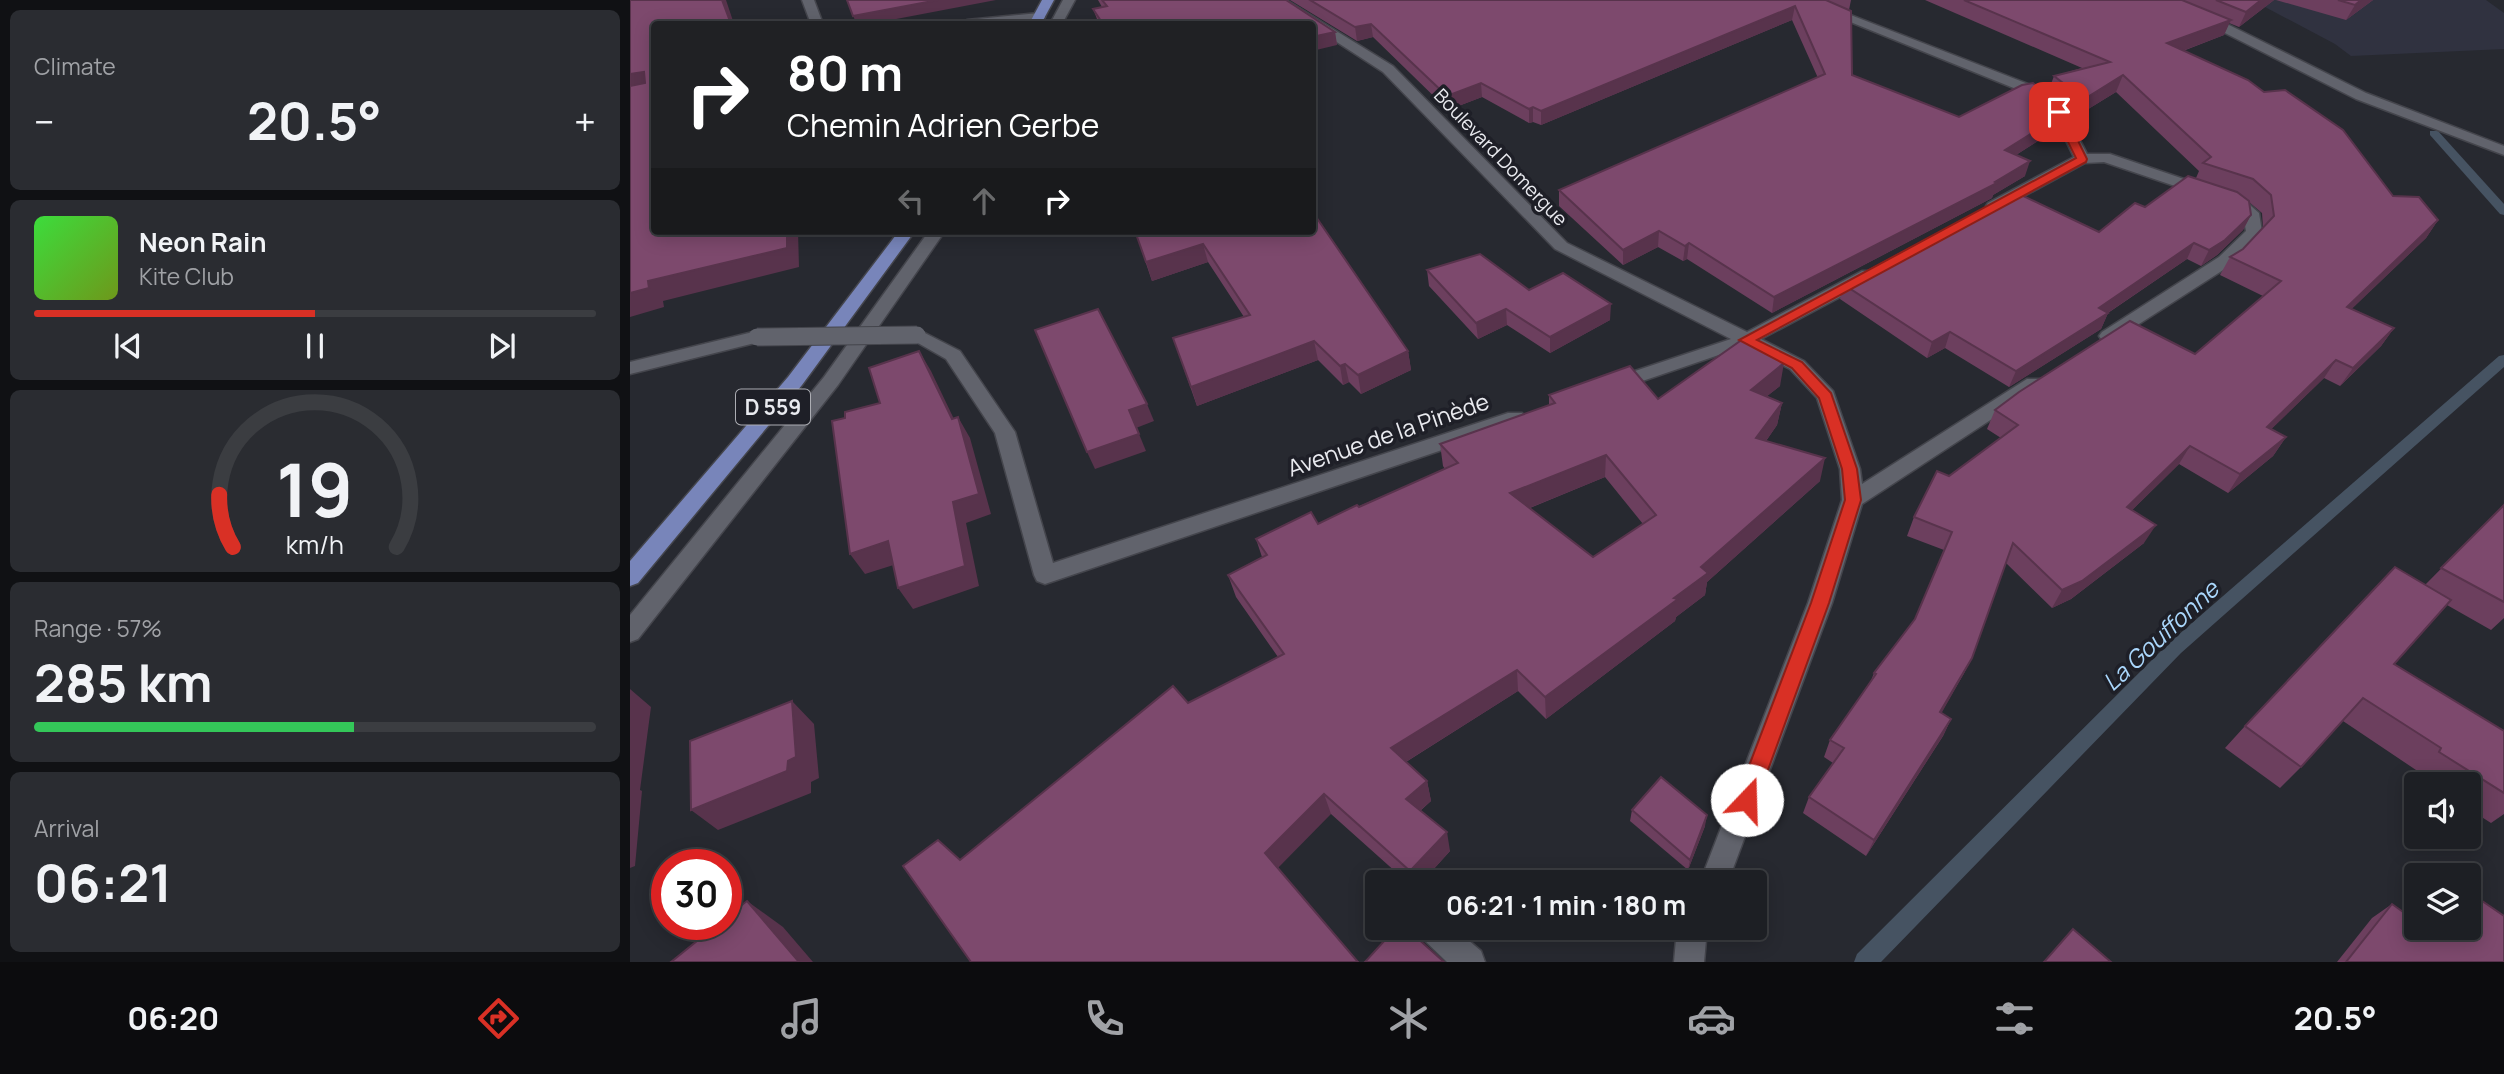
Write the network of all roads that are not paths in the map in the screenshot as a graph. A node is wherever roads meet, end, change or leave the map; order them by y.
1 (808, 0) edge
2 (1048, 0) edge
3 (1069, 0) edge
4 (1278, 0) edge
5 (1802, 0) edge
6 (2152, 0) edge
7 (816, 21) edge
8 (1037, 21) edge
9 (1058, 21) edge
10 (1311, 21) edge
11 (1316, 24) edge
12 (2504, 151) edge
13 (2082, 159) junction
14 (1986, 211) edge
15 (904, 235) edge
16 (934, 235) edge
17 (1878, 269) edge
18 (1746, 340) junction
19 (2095, 344) edge
20 (630, 368) edge
21 (2049, 374) edge
22 (1587, 393) edge
23 (1534, 411) edge
24 (1853, 500) junction
25 (630, 577) edge
26 (630, 632) edge
27 (1719, 870) edge
28 (1445, 940) edge
29 (1691, 940) edge
30 (1470, 962) edge
31 (1689, 962) edge

1 - 7 street
2 - 8 main road
3 - 9 street
4 - 10 street, Boulevard Domergue
5 - 13 street
6 - 12 street
11 - 18 street, Boulevard Domergue
13 - 14 street
13 - 19 street
15 - 25 main road, D 559
16 - 26 street
17 - 18 street
18 - 22 street
18 - 24 street, Boulevard Domergue
20 - 23 street, Avenue de la Pinède, bridge
21 - 24 street
24 - 27 street
28 - 30 street
29 - 31 street

